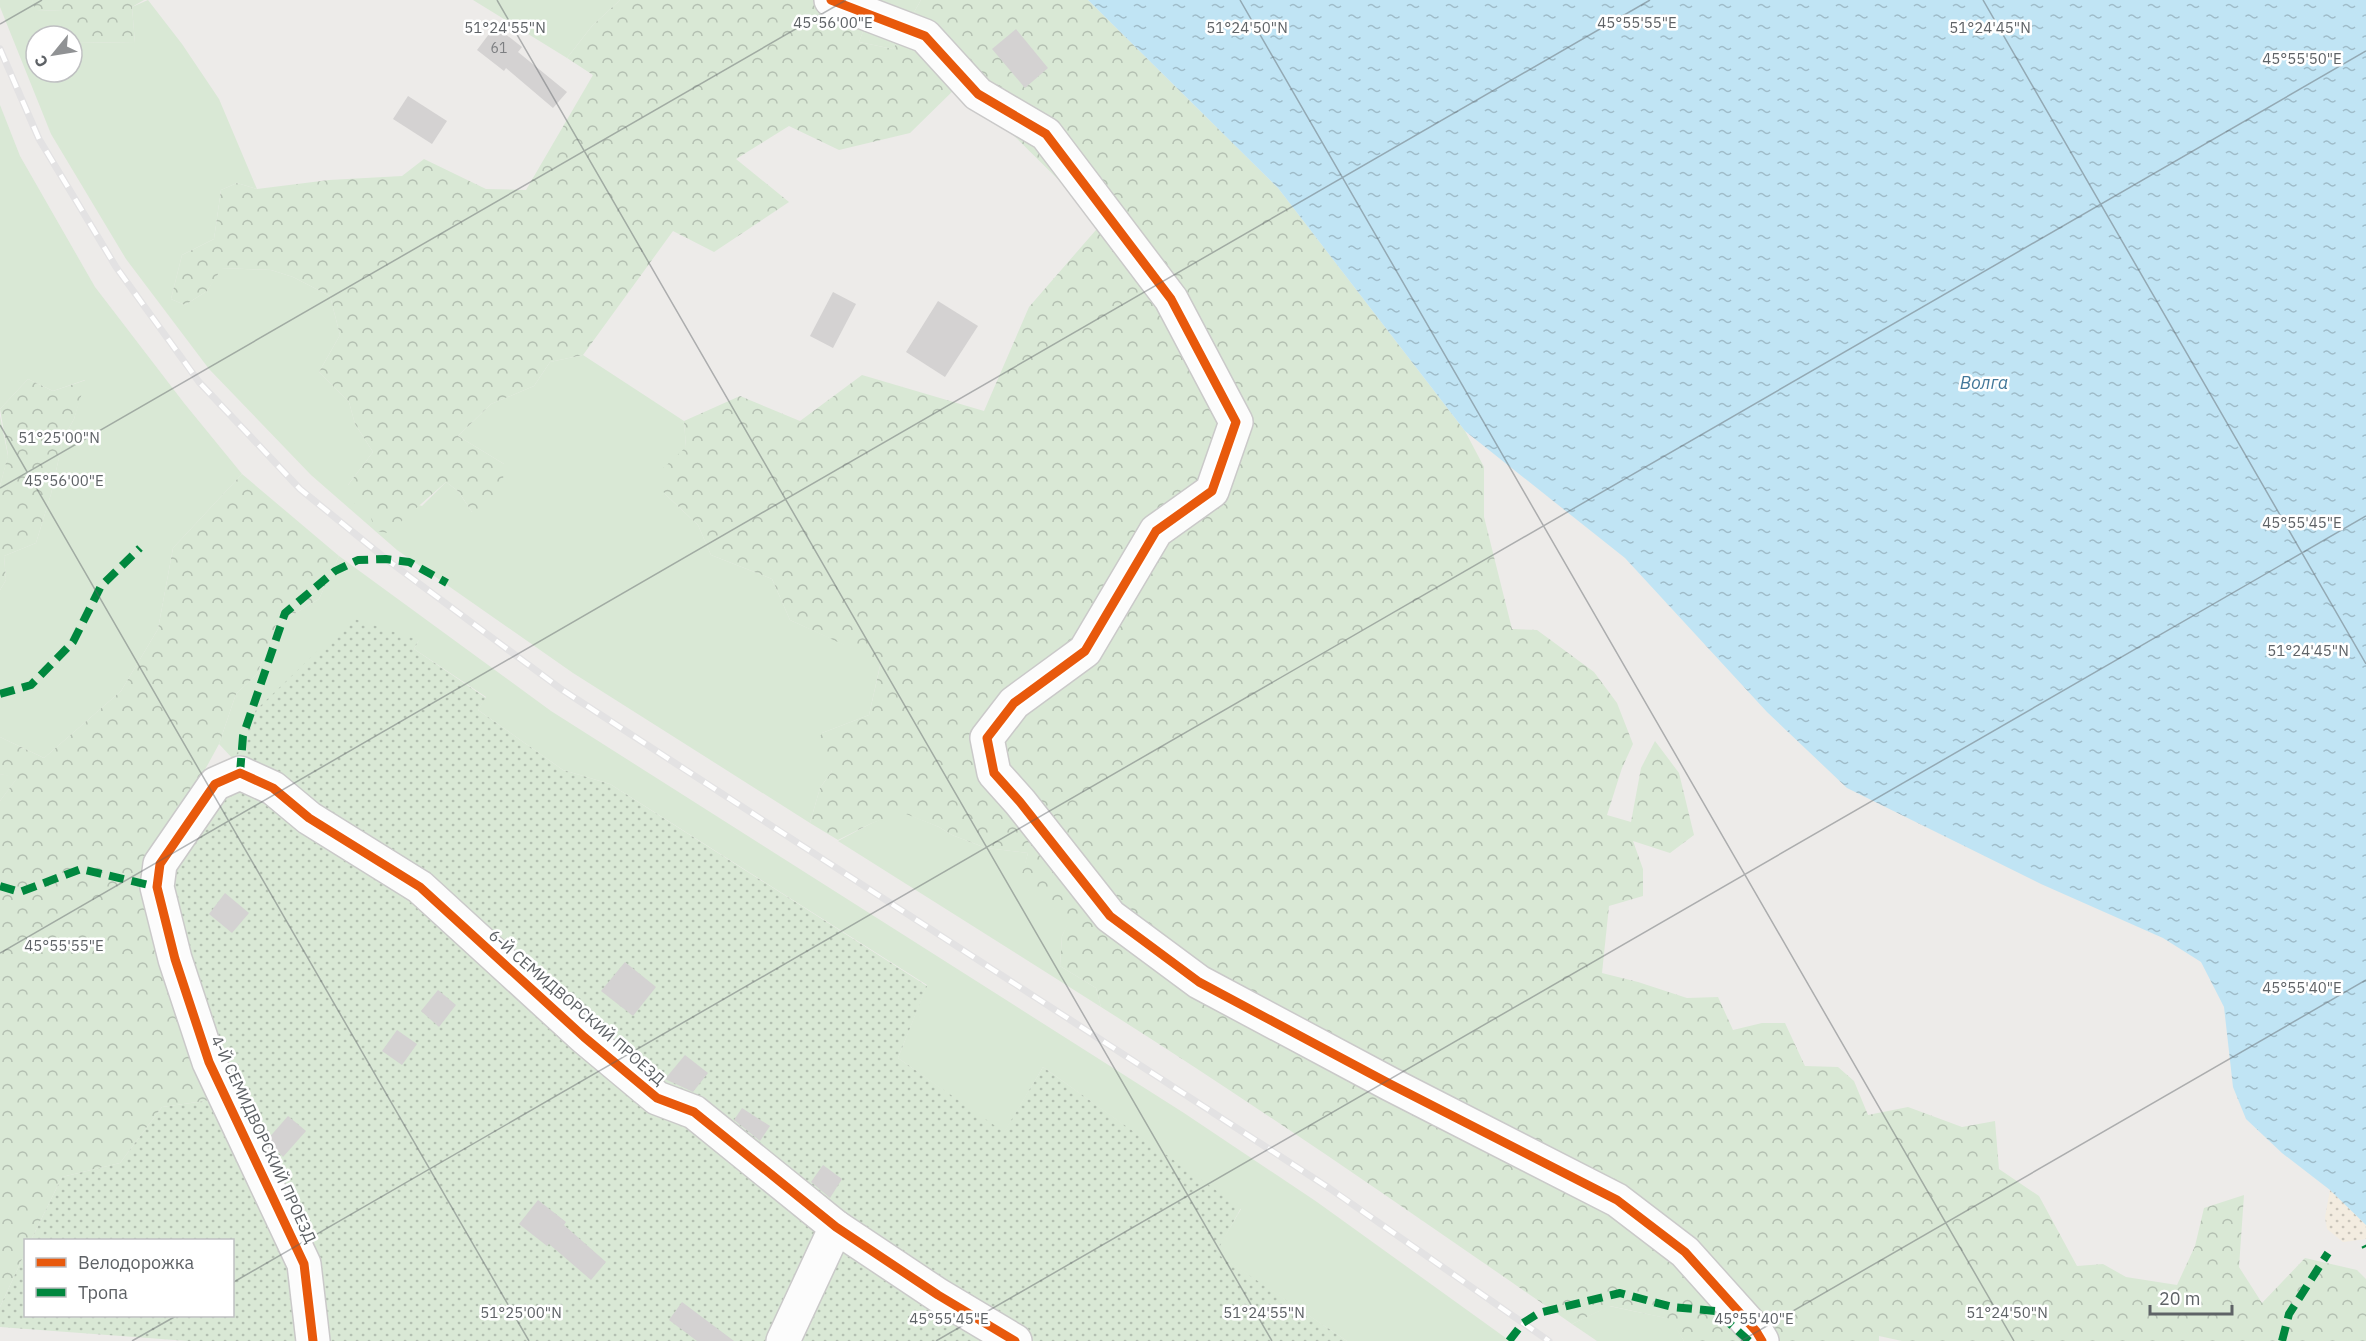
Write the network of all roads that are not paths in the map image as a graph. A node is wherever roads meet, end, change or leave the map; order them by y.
1 (831, 0) edge
2 (240, 772) joint
3 (836, 1227) junction
4 (313, 1341) edge
5 (783, 1341) edge
6 (1015, 1341) edge
7 (1762, 1341) edge

1 - 7 street
2 - 3 street, 6-Й СЕМИДВОРСКИЙ ПРОЕЗД
2 - 4 street, 4-Й СЕМИДВОРСКИЙ ПРОЕЗД
3 - 5 street
3 - 6 street, 6-Й СЕМИДВОРСКИЙ ПРОЕЗД

